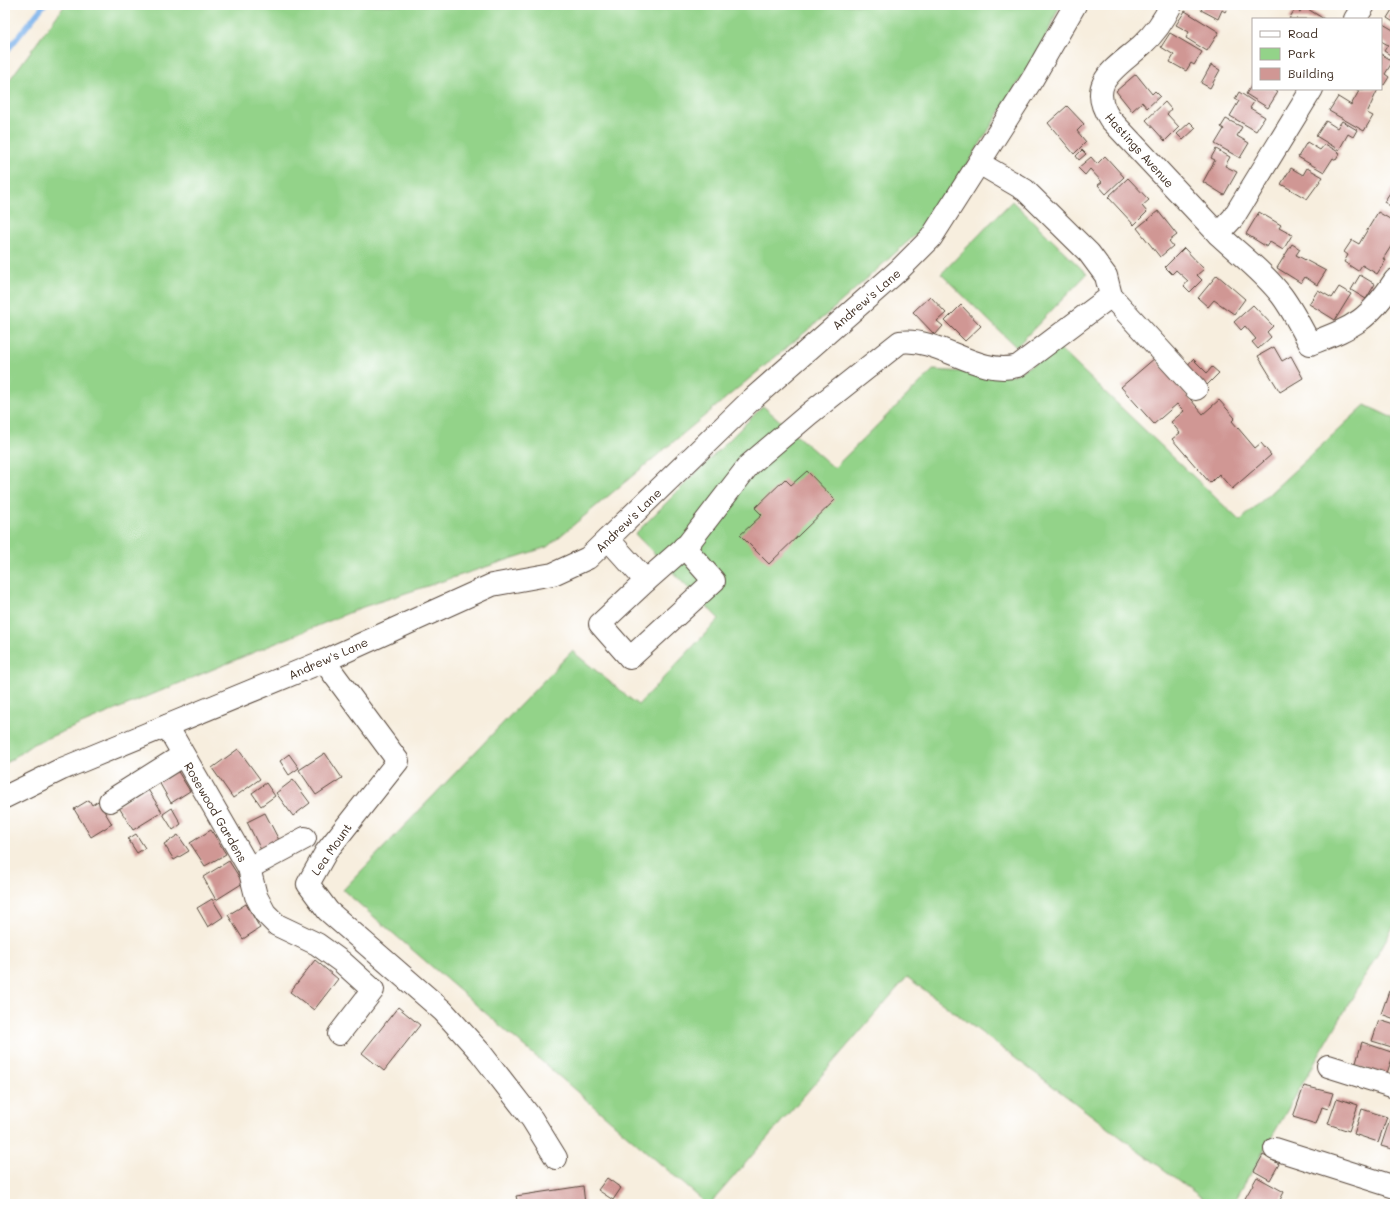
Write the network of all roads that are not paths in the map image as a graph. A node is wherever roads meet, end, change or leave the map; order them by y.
1 (1074, 5) edge
2 (1171, 5) edge
3 (1364, 5) edge
4 (1356, 18) edge
5 (1311, 90) edge
6 (979, 163) junction
7 (1218, 234) junction
8 (1395, 280) edge
9 (1112, 296) junction
10 (1196, 389) dead end
11 (608, 539) junction
12 (684, 548) junction
13 (646, 581) junction
14 (324, 661) junction
15 (167, 726) junction
16 (183, 755) junction
17 (5, 797) edge
18 (110, 801) dead end
19 (305, 838) dead end
20 (249, 868) junction
21 (339, 1034) dead end
22 (1328, 1066) dead end
23 (1395, 1087) edge
24 (1275, 1148) dead end
25 (556, 1158) dead end
26 (1395, 1187) edge

1 - 6 street, Andrew's Lane
2 - 7 street, Hastings Avenue
3 - 4 street
5 - 7 street
6 - 9 street
6 - 11 street, Andrew's Lane
7 - 8 street, Hastings Avenue
9 - 10 street
9 - 12 street
11 - 13 street
11 - 14 street, Andrew's Lane
12 - 13 street
12 - 13 street
14 - 15 street, Andrew's Lane
14 - 25 street, Lea Mount
15 - 16 street, Rosewood Gardens
15 - 17 street, Andrew's Lane
16 - 18 street, Rosewood Gardens
16 - 20 street, Rosewood Gardens
19 - 20 street, Rosewood Gardens
20 - 21 street, Rosewood Gardens
22 - 23 street
24 - 26 street

